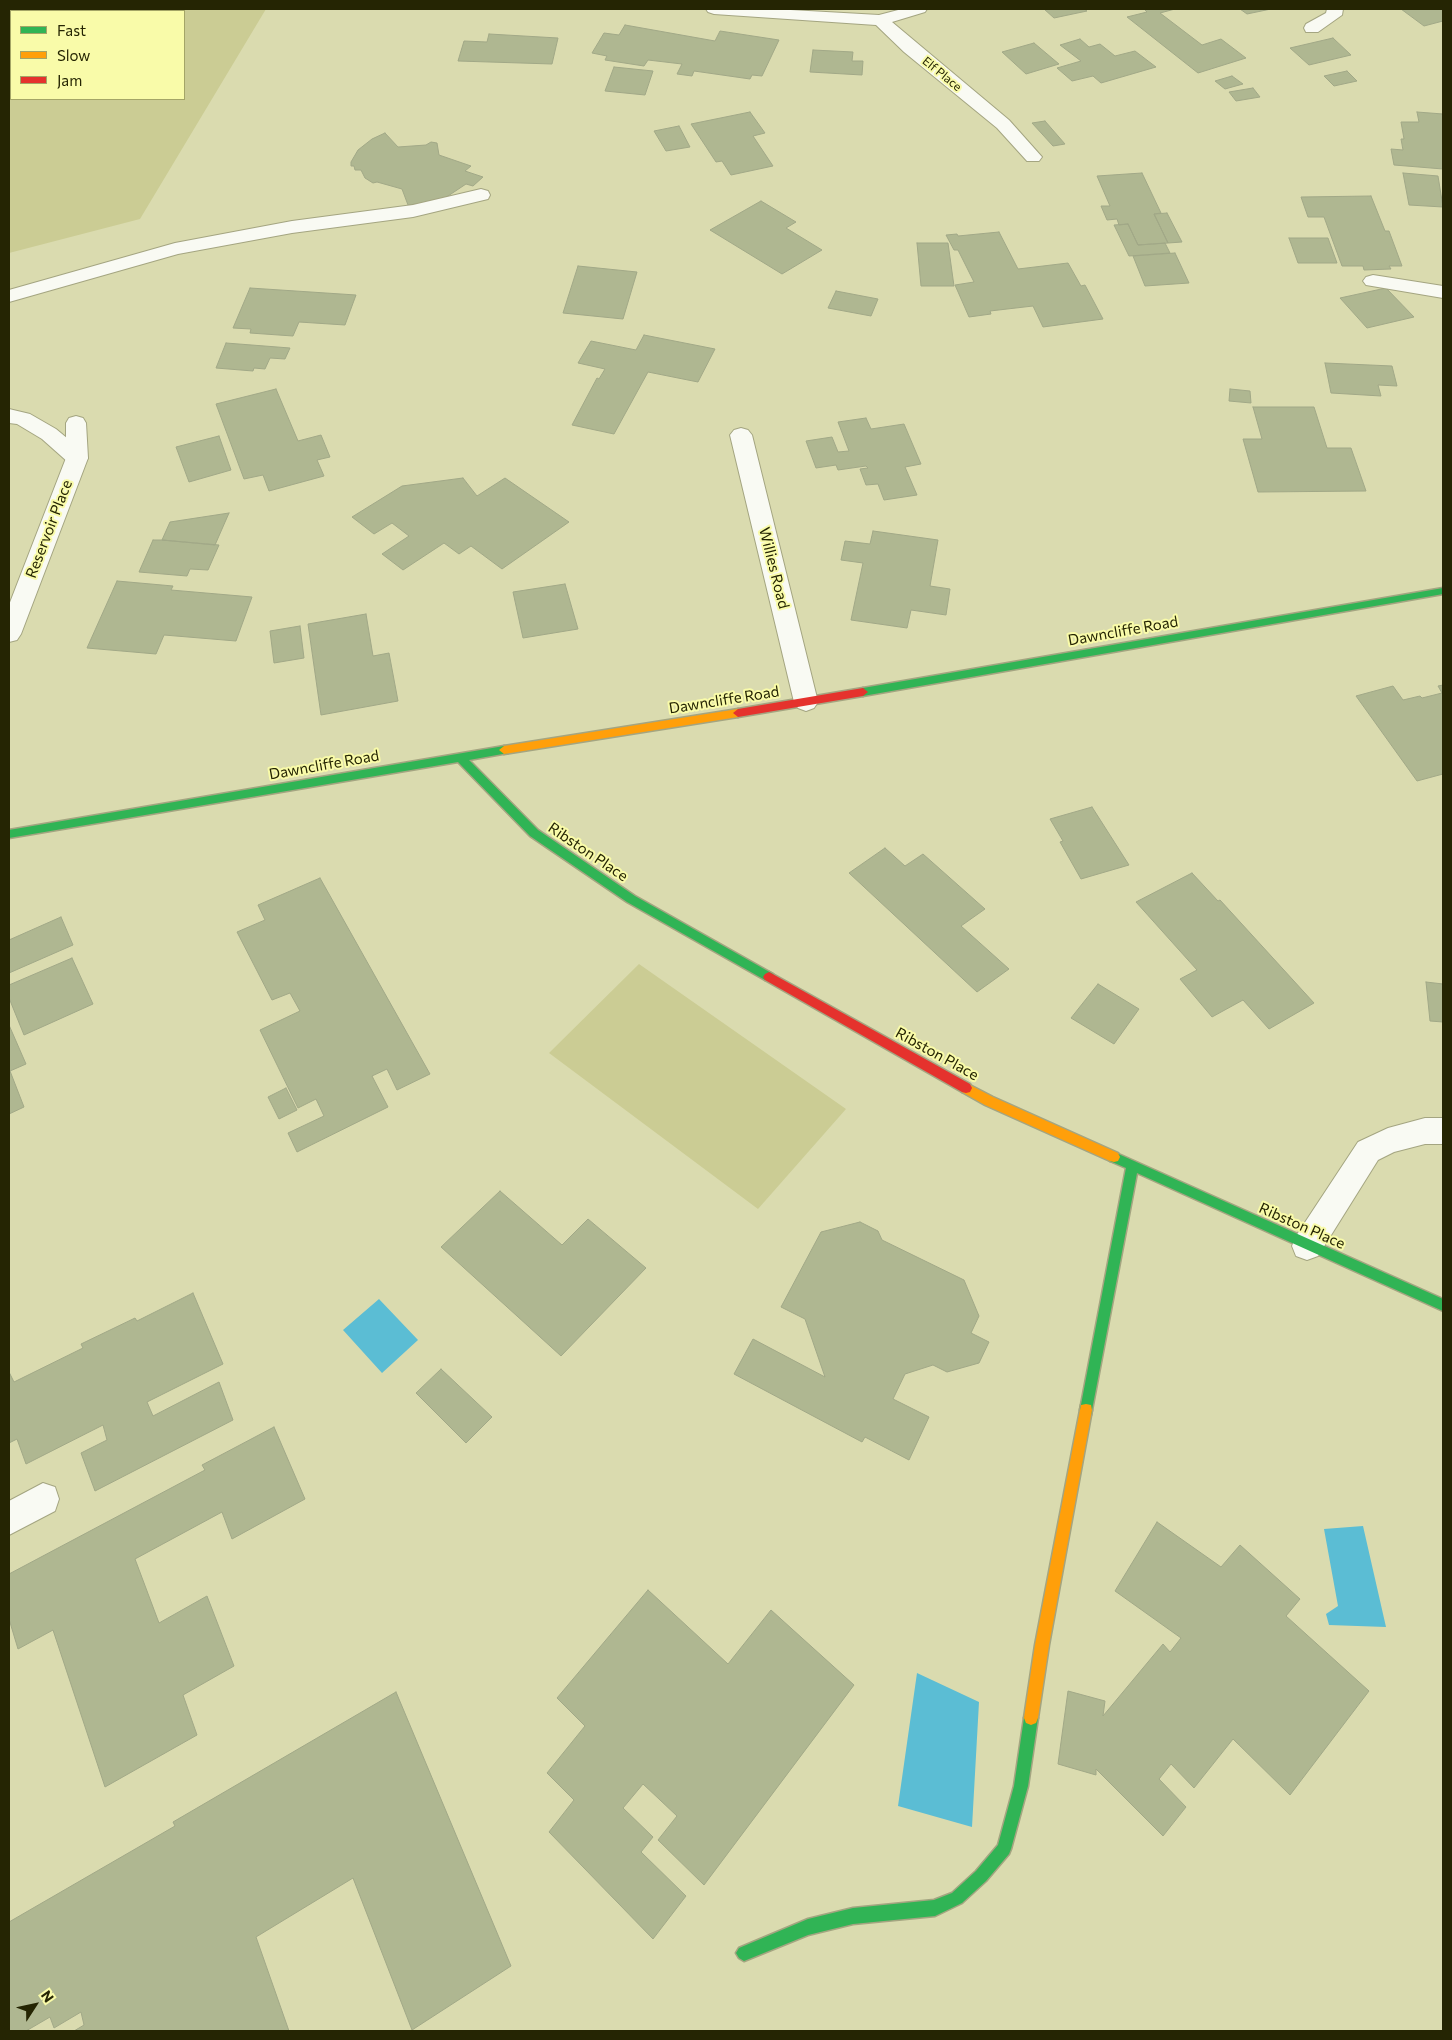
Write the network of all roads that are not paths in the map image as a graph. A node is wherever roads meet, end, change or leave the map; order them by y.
1 (714, 9) edge
2 (919, 9) edge
3 (1335, 9) edge
4 (880, 20) junction
5 (1312, 28) dead end
6 (1033, 157) dead end
7 (480, 195) dead end
8 (1372, 281) dead end
9 (1443, 292) edge
10 (9, 296) edge
11 (9, 416) edge
12 (76, 423) dead end
13 (741, 435) dead end
14 (77, 458) junction
15 (1443, 591) edge
16 (9, 634) edge
17 (806, 702) junction
18 (460, 757) junction
19 (9, 834) edge
20 (1443, 1132) edge
21 (1132, 1166) junction
22 (1307, 1246) junction
23 (1443, 1305) edge
24 (43, 1499) dead end
25 (9, 1519) edge
26 (744, 1952) dead end

1 - 4 street
2 - 4 street
3 - 5 street
4 - 6 street, Elf Place
7 - 10 street
8 - 9 street
11 - 14 street
12 - 14 street, Reservoir Place
13 - 17 street, Willies Road
14 - 16 street, Reservoir Place
15 - 17 street, Dawncliffe Road
17 - 18 street, Dawncliffe Road
18 - 19 street, Dawncliffe Road
18 - 21 street, Ribston Place
20 - 22 street
21 - 22 street, Ribston Place
21 - 26 street
22 - 23 street, Ribston Place
24 - 25 street

